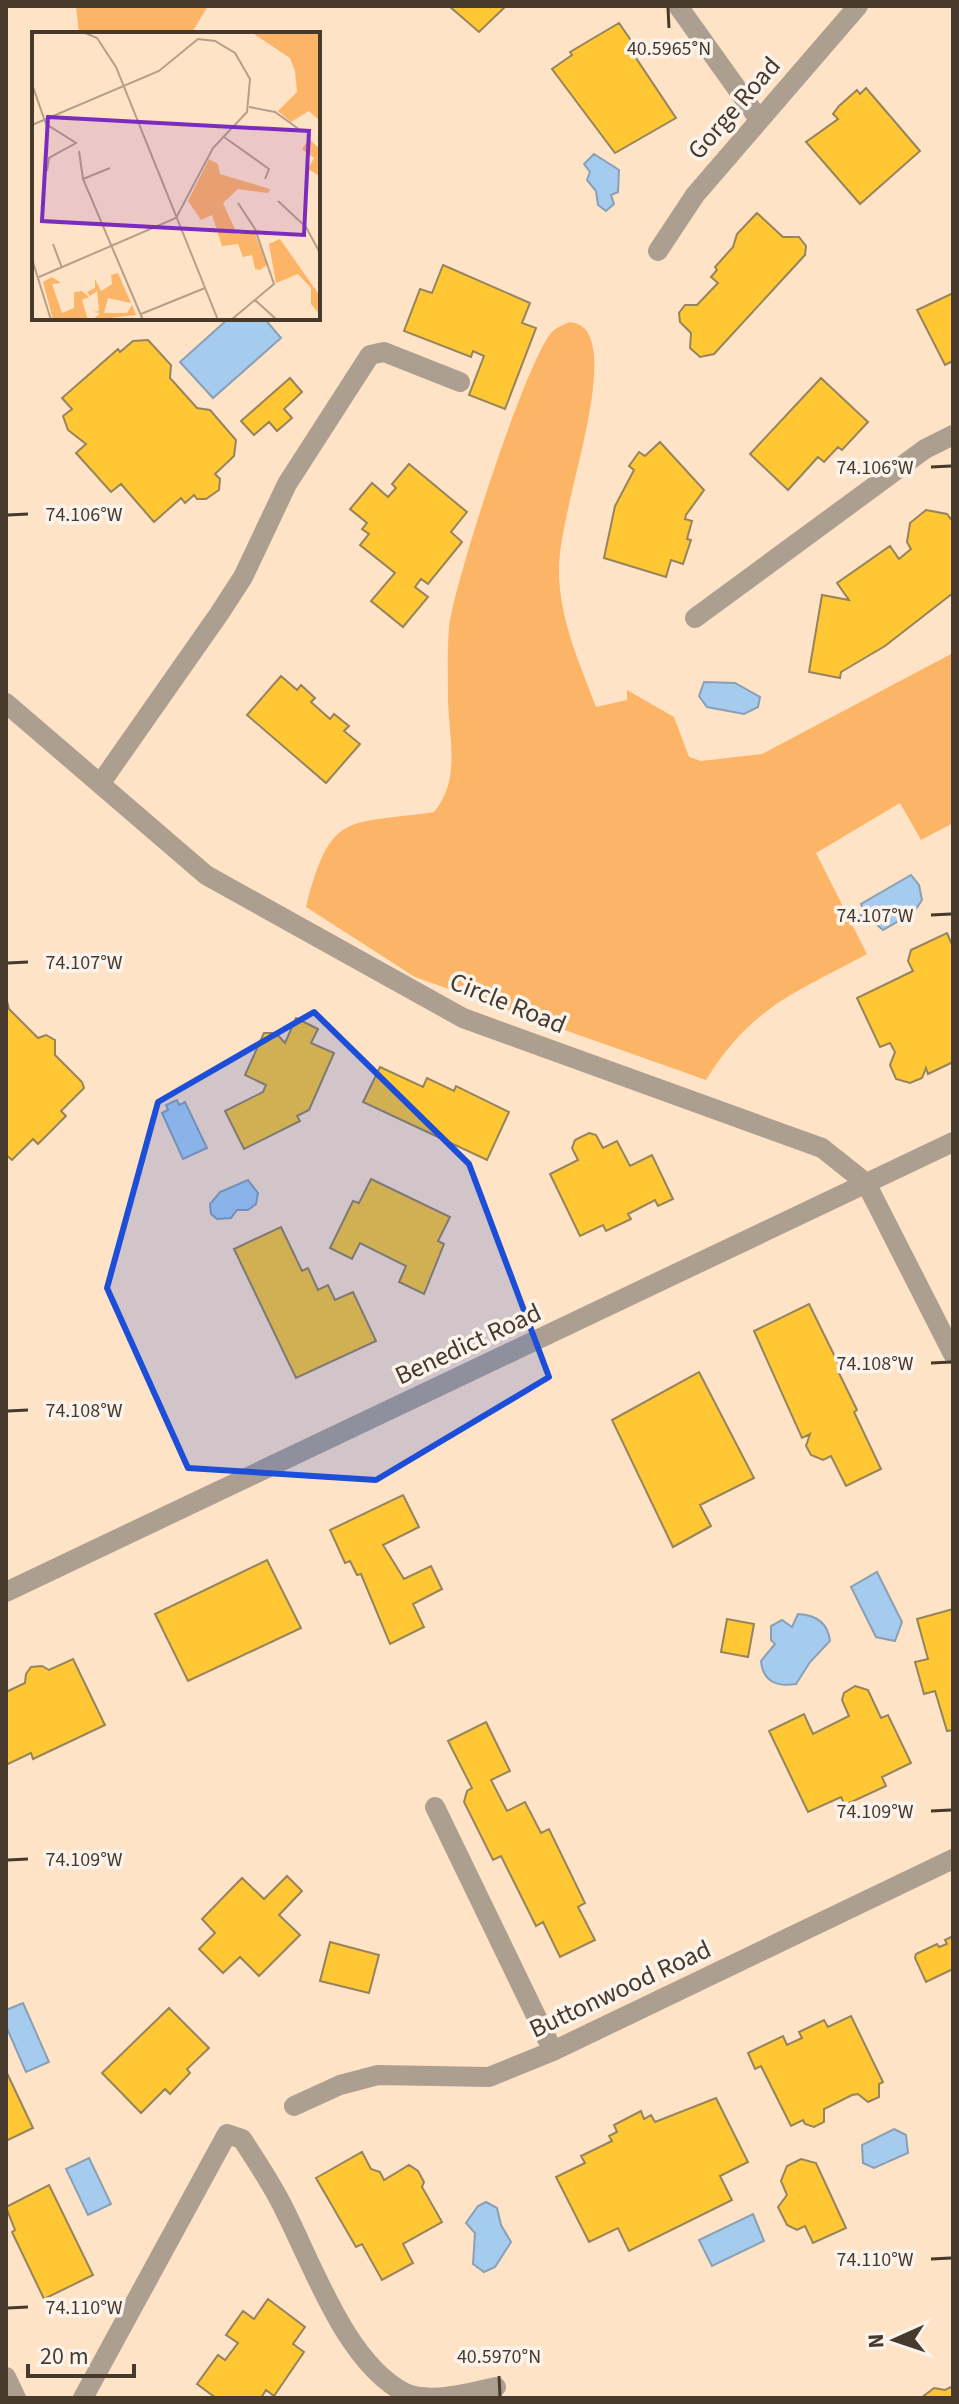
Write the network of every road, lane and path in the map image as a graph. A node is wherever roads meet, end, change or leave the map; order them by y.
1 (678, 6) edge
2 (858, 6) edge
3 (758, 118) junction
4 (658, 251) dead end
5 (460, 382) dead end
6 (953, 435) edge
7 (695, 618) dead end
8 (6, 703) edge
9 (100, 784) junction
10 (953, 1142) edge
11 (866, 1183) junction
12 (953, 1354) edge
13 (6, 1592) edge
14 (435, 1807) dead end
15 (953, 1859) edge
16 (553, 2051) junction
17 (294, 2106) dead end
18 (6, 2377) edge
19 (496, 2387) dead end
20 (16, 2398) edge
21 (83, 2398) edge

1 - 3 street
2 - 3 street, Gorge Road
3 - 4 street, Gorge Road
5 - 9 street
6 - 7 street
8 - 9 street, Circle Road
9 - 11 street, Circle Road
10 - 11 street, Benedict Road
11 - 12 street, Circle Road
11 - 13 street, Benedict Road
14 - 16 street
15 - 16 street, Buttonwood Road
16 - 17 street, Buttonwood Road
18 - 20 street
19 - 21 street

